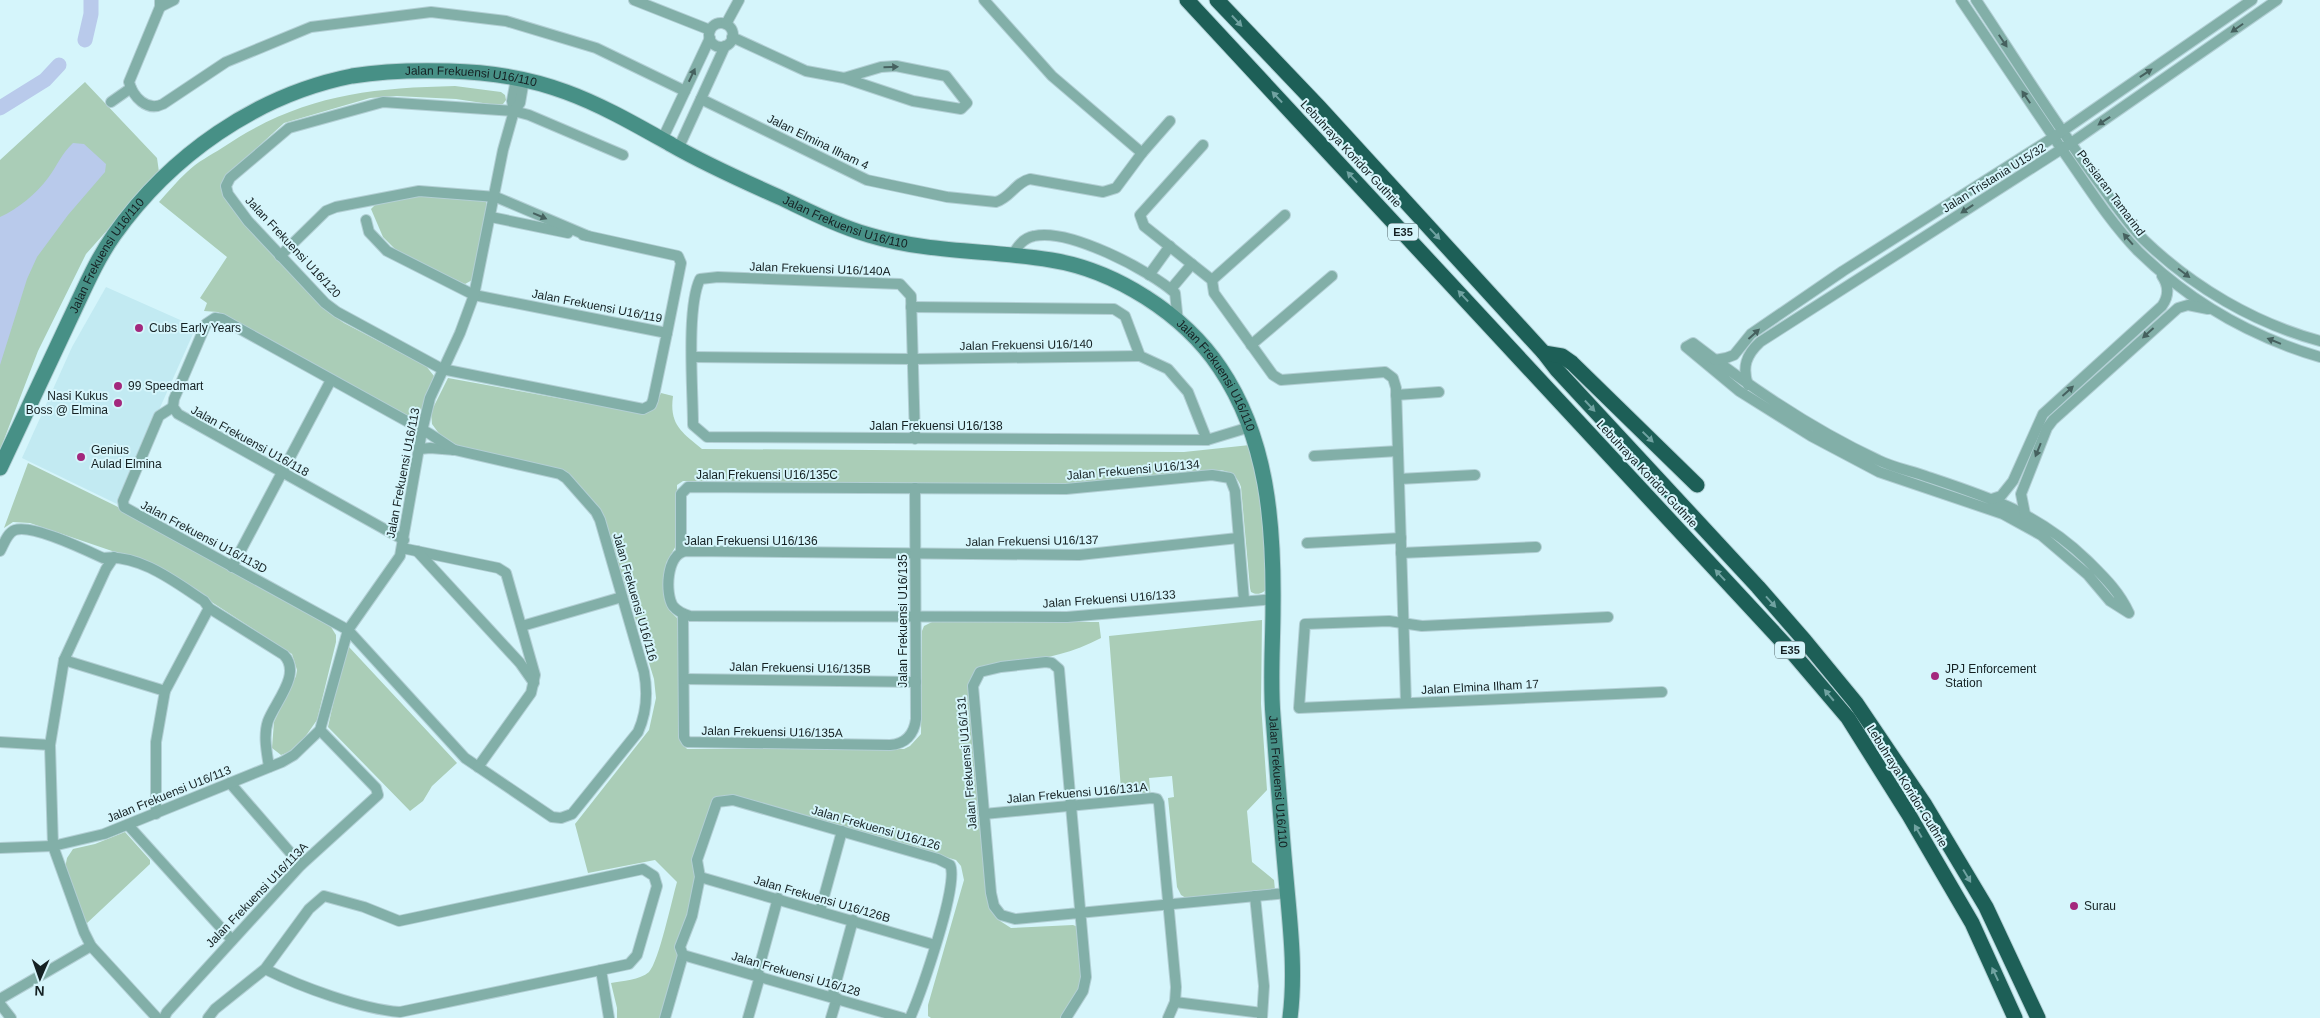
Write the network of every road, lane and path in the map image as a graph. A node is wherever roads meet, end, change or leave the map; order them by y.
1 (174, 0) edge
2 (634, 0) edge
3 (739, 0) edge
4 (984, 0) edge
5 (1187, 0) edge
6 (1217, 0) edge
7 (1961, 0) edge
8 (1976, 0) edge
9 (2252, 0) edge
10 (2277, 0) edge
11 (160, 3) edge
12 (726, 24) junction
13 (710, 34) junction
14 (732, 38) junction
15 (725, 46) junction
16 (844, 78) junction
17 (520, 80) junction
18 (131, 88) junction
19 (684, 91) junction
20 (701, 99) junction
21 (110, 102) dead end
22 (514, 111) junction
23 (1170, 121) dead end
24 (2062, 130) junction
25 (2084, 134) junction
26 (2054, 137) junction
27 (662, 140) junction
28 (1203, 145) dead end
29 (2067, 146) junction
30 (678, 149) junction
31 (1142, 153) junction
32 (623, 155) dead end
33 (2080, 157) junction
34 (496, 196) junction
35 (1284, 215) dead end
36 (491, 218) junction
37 (366, 220) dead end
38 (588, 236) junction
39 (1170, 246) junction
40 (280, 256) junction
41 (1012, 256) junction
42 (1192, 264) junction
43 (2157, 268) junction
44 (1149, 274) junction
45 (1332, 276) dead end
46 (700, 279) joint
47 (1212, 280) junction
48 (1171, 289) junction
49 (1813, 292) junction
50 (474, 295) junction
51 (1821, 303) junction
52 (912, 307) junction
53 (2221, 314) junction
54 (1178, 322) junction
55 (667, 333) junction
56 (2320, 341) edge
57 (1251, 345) junction
58 (1544, 353) junction
59 (1140, 356) junction
60 (693, 357) junction
61 (2320, 357) edge
62 (912, 359) junction
63 (1715, 360) junction
64 (442, 369) junction
65 (331, 380) junction
66 (1748, 385) junction
67 (1439, 392) dead end
68 (1396, 395) junction
69 (173, 407) junction
70 (1250, 427) junction
71 (422, 431) junction
72 (915, 439) junction
73 (1208, 440) junction
74 (420, 449) junction
75 (455, 450) junction
76 (1398, 451) junction
77 (1314, 456) dead end
78 (0, 469) edge
79 (282, 473) junction
80 (1475, 476) dead end
81 (1399, 479) junction
82 (0, 480) edge
83 (1697, 485) dead end
84 (914, 488) junction
85 (1992, 498) junction
86 (2025, 514) junction
87 (1238, 538) junction
88 (1401, 538) junction
89 (1307, 543) dead end
90 (403, 544) junction
91 (1536, 547) dead end
92 (0, 551) edge
93 (416, 551) junction
94 (681, 552) junction
95 (916, 554) junction
96 (1401, 554) junction
97 (114, 556) junction
98 (232, 567) junction
99 (622, 597) junction
100 (1244, 600) junction
101 (1274, 600) junction
102 (209, 608) junction
103 (683, 614) junction
104 (1608, 617) dead end
105 (916, 618) junction
106 (1404, 623) junction
107 (522, 626) junction
108 (348, 630) junction
109 (64, 660) junction
110 (684, 679) junction
111 (916, 682) junction
112 (534, 683) junction
113 (165, 691) junction
114 (1662, 692) dead end
115 (1406, 703) junction
116 (320, 730) junction
117 (0, 742) edge
118 (897, 744) joint
119 (50, 746) junction
120 (269, 767) junction
121 (478, 767) junction
122 (230, 783) junction
123 (1072, 806) junction
124 (156, 814) junction
125 (984, 814) junction
126 (128, 826) junction
127 (842, 831) junction
128 (53, 846) junction
129 (0, 848) edge
130 (301, 865) junction
131 (700, 878) junction
132 (1287, 893) junction
133 (1255, 896) junction
134 (778, 898) junction
135 (1170, 904) junction
136 (820, 911) junction
137 (1081, 912) junction
138 (854, 920) junction
139 (232, 940) junction
140 (936, 945) junction
141 (91, 946) junction
142 (683, 954) junction
143 (265, 970) junction
144 (601, 970) junction
145 (758, 976) junction
146 (834, 998) junction
147 (0, 999) edge
148 (1175, 1002) junction
149 (0, 1004) edge
150 (1262, 1016) edge
151 (11, 1018) edge
152 (157, 1018) edge
153 (164, 1018) edge
154 (208, 1018) edge
155 (610, 1018) edge
156 (665, 1018) edge
157 (748, 1018) edge
158 (831, 1018) edge
159 (903, 1018) edge
160 (910, 1018) edge
161 (1066, 1018) edge
162 (1168, 1018) edge
163 (1290, 1018) edge
164 (2015, 1018) edge
165 (2038, 1018) edge

1 - 11 street
2 - 13 street
3 - 12 street
4 - 31 street
164 -> 5 highway, Lebuhraya Koridor Guthrie / E35
6 -> 58 highway, Lebuhraya Koridor Guthrie / E35
26 -> 7 street, Persiaran Tamarind
8 -> 24 street, Persiaran Tamarind
24 -> 9 street, Jalan Tristania U15/32
10 -> 25 street, Jalan Tristania U15/32
11 - 18 street
12 - 13 street
12 - 14 street
13 - 15 street
19 -> 13 street
14 - 15 street
14 - 16 street
15 - 20 street
16 -> 16 street
17 - 22 street, Jalan Frekuensi U16/113
17 - 27 street, Jalan Frekuensi U16/110
17 - 78 street, Jalan Frekuensi U16/110
18 - 19 street
18 - 21 street
19 - 27 street
20 - 30 street
20 - 31 street, Jalan Elmina Ilham 4
22 - 32 street
22 - 34 street, Jalan Frekuensi U16/113
22 - 40 street, Jalan Frekuensi U16/120
23 - 31 street, Jalan Elmina Ilham 4
24 - 26 street, Jalan Tristania U15/32
24 - 29 street, Persiaran Tamarind
25 - 29 street, Jalan Tristania U15/32
25 - 33 street
26 - 29 street, Persiaran Tamarind
26 - 49 street, Jalan Tristania U15/32
27 - 30 street, Jalan Frekuensi U16/110
28 - 39 street
29 - 33 street, Persiaran Tamarind
43 -> 29 street, Persiaran Tamarind
29 -> 51 street, Jalan Tristania U15/32
30 - 41 street, Jalan Frekuensi U16/110
33 -> 56 street, Persiaran Tamarind
34 - 36 street, Jalan Frekuensi U16/113
34 -> 38 street
34 - 40 street
35 - 47 street
36 - 38 street
36 - 50 street, Jalan Frekuensi U16/113
37 - 50 street, Jalan Frekuensi U16/119
38 - 55 street
39 - 42 street
39 - 44 street
40 - 64 street, Jalan Frekuensi U16/120
41 - 44 street
41 - 54 street, Jalan Frekuensi U16/110
42 - 47 street
42 - 48 street
43 - 53 street, Persiaran Tamarind
85 -> 43 street
44 - 48 street
45 - 57 street
46 - 52 street, Jalan Frekuensi U16/140A
46 - 60 street, Jalan Frekuensi U16/138
47 - 57 street
48 - 54 street
49 - 51 street
63 -> 49 street, Jalan Tristania U15/32
50 - 55 street, Jalan Frekuensi U16/119
50 - 64 street, Jalan Frekuensi U16/113
51 - 66 street, Jalan Tristania U15/32
52 - 59 street
52 - 62 street, Jalan Frekuensi U16/140A
61 -> 53 street, Persiaran Tamarind
53 -> 86 street
54 - 70 street, Jalan Frekuensi U16/110
55 - 64 street, Jalan Frekuensi U16/119
57 - 68 street
58 -> 83 highway
58 -> 165 highway, Lebuhraya Koridor Guthrie / E35
59 - 62 street, Jalan Frekuensi U16/140
59 - 73 street
60 - 62 street, Jalan Frekuensi U16/140
60 - 72 street, Jalan Frekuensi U16/138
62 - 72 street, Jalan Frekuensi U16/140A
63 - 66 street
63 - 86 street
64 - 71 street, Jalan Frekuensi U16/113
65 - 69 street, Jalan Frekuensi U16/118
65 - 71 street, Jalan Frekuensi U16/118
65 - 79 street
66 - 85 street
67 - 68 street
68 - 76 street
69 - 79 street, Jalan Frekuensi U16/118
69 - 98 street, Jalan Frekuensi U16/113D
70 - 73 street, Jalan Frekuensi U16/138
70 - 101 street, Jalan Frekuensi U16/110
71 - 74 street, Jalan Frekuensi U16/113
71 - 75 street, Jalan Frekuensi U16/118
72 - 73 street, Jalan Frekuensi U16/138
74 - 75 street
74 - 90 street, Jalan Frekuensi U16/113
75 - 99 street, Jalan Frekuensi U16/116
76 - 77 street
76 - 81 street
78 - 82 street
79 - 90 street, Jalan Frekuensi U16/118
79 - 98 street
80 - 81 street
81 - 88 street
84 - 87 street, Jalan Frekuensi U16/134
84 - 94 street, Jalan Frekuensi U16/135C
84 - 95 street, Jalan Frekuensi U16/135
85 - 86 street
87 - 95 street, Jalan Frekuensi U16/137
87 - 100 street, Jalan Frekuensi U16/134
88 - 89 street
88 - 96 street
90 - 93 street, Jalan Frekuensi U16/118
90 - 108 street, Jalan Frekuensi U16/113
91 - 96 street
92 - 97 street
93 - 107 street, Jalan Frekuensi U16/118
93 - 112 street
94 - 95 street, Jalan Frekuensi U16/136
94 - 103 street, Jalan Frekuensi U16/136
95 - 105 street, Jalan Frekuensi U16/135
96 - 106 street
97 - 102 street
97 - 109 street
98 - 108 street, Jalan Frekuensi U16/113D
99 - 107 street
99 - 121 street, Jalan Frekuensi U16/116
100 - 101 street, Jalan Frekuensi U16/133
100 - 105 street, Jalan Frekuensi U16/133
101 - 132 street, Jalan Frekuensi U16/110
102 - 113 street
102 - 120 street
103 - 105 street
103 - 110 street, Jalan Frekuensi U16/135A
104 - 106 street
105 - 111 street, Jalan Frekuensi U16/135
106 - 115 street
106 - 115 street, Jalan Elmina Ilham 17
107 - 112 street
108 - 116 street, Jalan Frekuensi U16/113
108 - 121 street
109 - 113 street
109 - 119 street
110 - 111 street, Jalan Frekuensi U16/135B
110 - 118 street, Jalan Frekuensi U16/135A
111 - 118 street, Jalan Frekuensi U16/135
112 - 121 street
113 - 124 street
114 - 115 street, Jalan Elmina Ilham 17
116 - 120 street, Jalan Frekuensi U16/113
116 - 130 street, Jalan Frekuensi U16/113A
117 - 119 street
119 - 128 street
120 - 122 street, Jalan Frekuensi U16/113
122 - 124 street, Jalan Frekuensi U16/113
122 - 130 street
123 - 125 street, Jalan Frekuensi U16/131A
123 - 125 street, Jalan Frekuensi U16/131
123 - 135 street, Jalan Frekuensi U16/131A
123 - 137 street, Jalan Frekuensi U16/131
124 - 126 street, Jalan Frekuensi U16/113
125 - 137 street, Jalan Frekuensi U16/131
126 - 128 street, Jalan Frekuensi U16/113
126 - 139 street
127 - 131 street, Jalan Frekuensi U16/126
127 - 136 street
127 - 140 street, Jalan Frekuensi U16/126
128 - 129 street, Jalan Frekuensi U16/113
128 - 141 street
130 - 139 street, Jalan Frekuensi U16/113A
131 - 134 street, Jalan Frekuensi U16/126B
131 - 142 street
132 - 133 street, Jalan Frekuensi U16/131
132 - 163 street, Jalan Frekuensi U16/110
133 - 135 street, Jalan Frekuensi U16/131
133 - 150 street
134 - 136 street, Jalan Frekuensi U16/126B
134 - 145 street
135 - 137 street, Jalan Frekuensi U16/131
135 - 148 street
136 - 138 street, Jalan Frekuensi U16/126B
137 - 161 street
138 - 140 street, Jalan Frekuensi U16/126B
138 - 146 street
139 - 153 street, Jalan Frekuensi U16/113A
140 - 160 street, Jalan Frekuensi U16/126
141 - 147 street
141 - 152 street
142 - 145 street, Jalan Frekuensi U16/128
142 - 156 street
143 - 144 street
143 - 144 street
143 - 154 street
144 - 155 street
145 - 146 street, Jalan Frekuensi U16/128
145 - 157 street
146 - 158 street
146 - 159 street, Jalan Frekuensi U16/128
148 - 150 street
148 - 162 street
149 - 151 street

